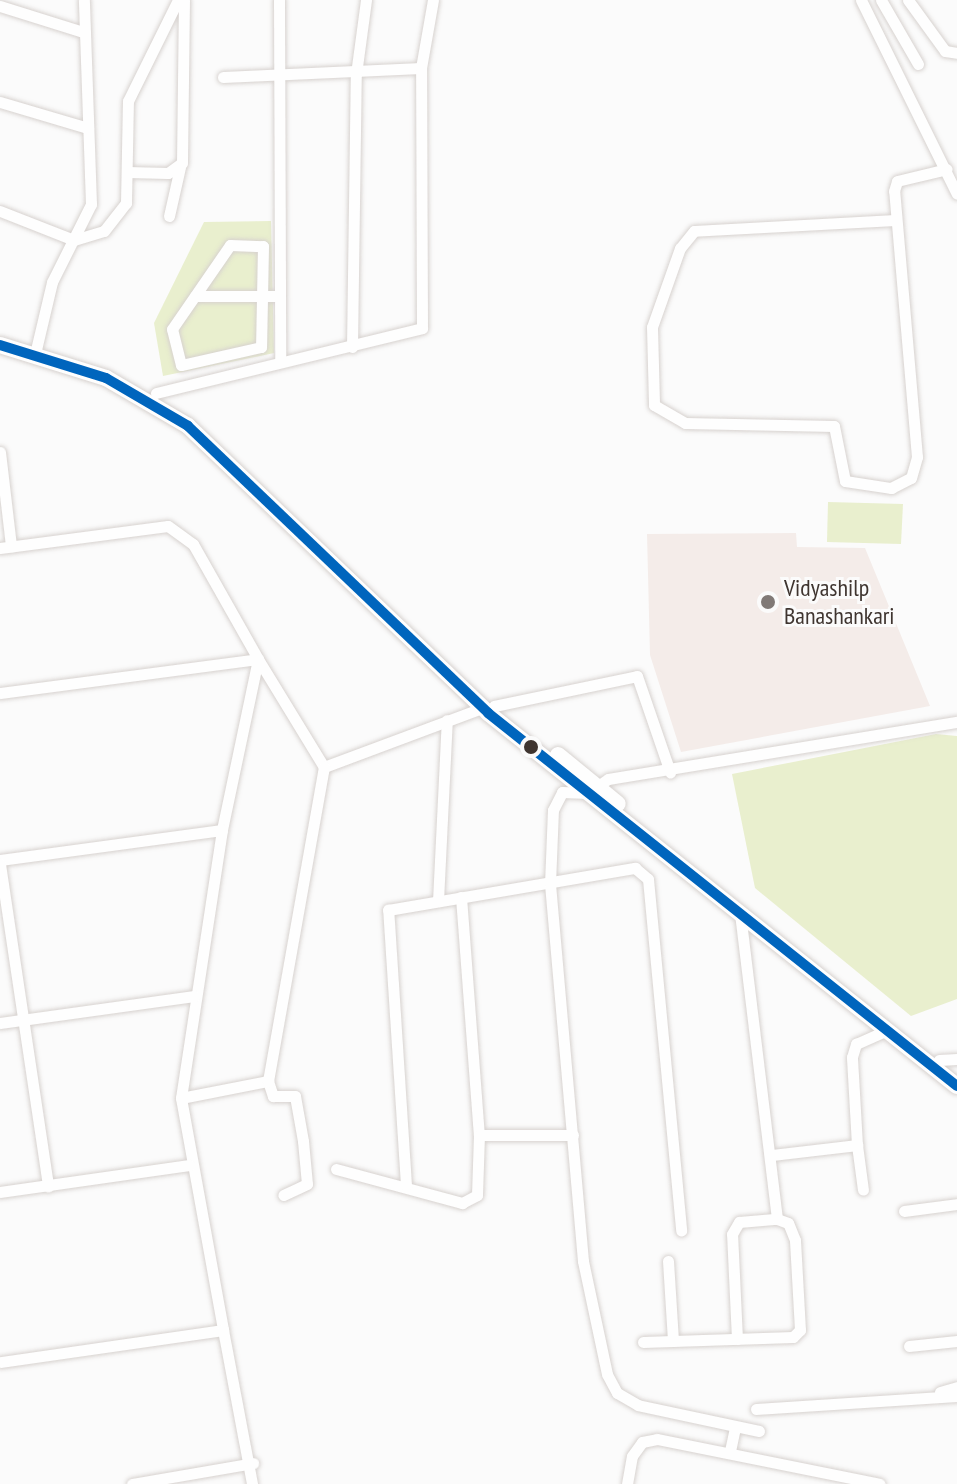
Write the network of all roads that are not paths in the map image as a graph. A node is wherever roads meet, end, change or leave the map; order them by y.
1 (84, 0) edge
2 (178, 0) edge
3 (184, 0) edge
4 (279, 0) edge
5 (366, 0) edge
6 (433, 0) edge
7 (861, 0) edge
8 (881, 0) edge
9 (908, 0) edge
10 (0, 6) edge
11 (83, 32) junction
12 (957, 53) edge
13 (918, 64) dead end
14 (421, 68) junction
15 (356, 74) junction
16 (277, 75) junction
17 (223, 77) dead end
18 (0, 102) edge
19 (88, 128) junction
20 (180, 167) junction
21 (947, 169) junction
22 (127, 172) junction
23 (957, 194) edge
24 (0, 211) edge
25 (169, 216) dead end
26 (895, 220) junction
27 (74, 240) junction
28 (195, 296) junction
29 (262, 296) junction
30 (279, 296) junction
31 (0, 335) edge
32 (0, 345) edge
33 (352, 347) junction
34 (36, 349) junction
35 (280, 361) junction
36 (156, 393) junction
37 (0, 452) edge
38 (5, 547) edge
39 (258, 659) junction
40 (0, 693) edge
41 (488, 707) junction
42 (447, 720) junction
43 (957, 722) edge
44 (324, 767) junction
45 (670, 772) junction
46 (593, 789) junction
47 (222, 830) junction
48 (0, 862) edge
49 (550, 884) junction
50 (461, 897) junction
51 (438, 901) junction
52 (740, 913) junction
53 (194, 996) junction
54 (28, 1018) junction
55 (0, 1023) edge
56 (888, 1030) junction
57 (957, 1059) edge
58 (939, 1060) junction
59 (957, 1074) edge
60 (268, 1081) junction
61 (957, 1086) edge
62 (181, 1098) junction
63 (479, 1135) junction
64 (573, 1135) junction
65 (857, 1145) junction
66 (772, 1155) junction
67 (189, 1165) junction
68 (336, 1169) dead end
69 (406, 1185) junction
70 (48, 1186) junction
71 (863, 1190) dead end
72 (0, 1192) edge
73 (283, 1195) dead end
74 (957, 1204) edge
75 (904, 1211) dead end
76 (777, 1219) junction
77 (681, 1230) dead end
78 (668, 1261) dead end
79 (223, 1330) junction
80 (737, 1339) junction
81 (673, 1341) junction
82 (957, 1341) edge
83 (643, 1342) dead end
84 (909, 1346) dead end
85 (0, 1362) edge
86 (957, 1387) edge
87 (940, 1392) junction
88 (957, 1396) edge
89 (756, 1409) dead end
90 (735, 1427) junction
91 (759, 1431) dead end
92 (730, 1451) junction
93 (253, 1463) junction
94 (132, 1484) edge
95 (252, 1484) edge
96 (627, 1484) edge
97 (880, 1484) edge

1 - 11 street
2 - 22 street
3 - 20 street
4 - 16 street
5 - 15 street
6 - 14 street
7 - 21 street
8 - 13 street
9 - 12 street
10 - 11 street
11 - 19 street
14 - 15 street
14 - 33 street
15 - 16 street
15 - 33 street
16 - 17 street
16 - 30 street
18 - 19 street
19 - 27 street
20 - 22 street
20 - 25 street
21 - 23 street
21 - 26 street
22 - 27 street
24 - 27 street
26 - 26 street
27 - 34 street
28 - 29 street
28 - 29 street
28 - 29 street
29 - 30 street
30 - 35 street
31 - 34 main road
32 - 34 main road
33 - 35 street
34 - 36 main road
34 - 41 main road
35 - 36 street
36 - 41 main road
37 - 38 street
38 - 39 street
39 - 40 street
39 - 44 street
39 - 47 street
41 - 42 street
41 - 45 street
41 - 46 main road
42 - 44 street
42 - 51 street
43 - 45 street
44 - 60 street
45 - 46 street
46 - 49 street
46 - 52 main road
46 - 58 main road
47 - 48 street
47 - 53 street
48 - 54 street
49 - 50 street
49 - 64 street
49 - 77 street
50 - 51 street
50 - 63 street
51 - 69 street
52 - 56 main road
52 - 66 street
53 - 54 street
53 - 62 street
54 - 55 street
54 - 70 street
56 - 61 main road
56 - 65 street
57 - 58 street
58 - 59 main road
60 - 62 street
60 - 73 street
62 - 67 street
63 - 64 street
63 - 69 street
64 - 90 street
65 - 66 street
65 - 71 street
66 - 76 street
67 - 70 street
67 - 79 street
68 - 69 street
70 - 72 street
74 - 75 street
76 - 80 street
76 - 80 street
78 - 81 street
79 - 85 street
79 - 93 street
80 - 81 street
81 - 83 street
82 - 84 street
86 - 87 street
87 - 88 street
87 - 89 street
90 - 91 street
90 - 92 street
92 - 96 street
92 - 97 street
93 - 94 street
93 - 95 street

